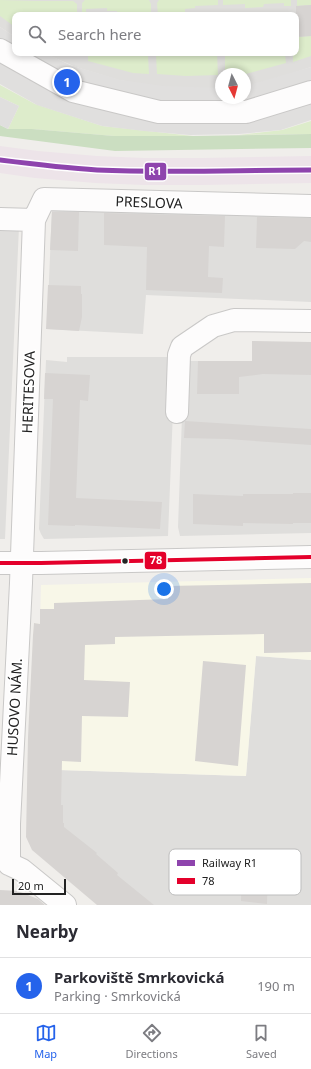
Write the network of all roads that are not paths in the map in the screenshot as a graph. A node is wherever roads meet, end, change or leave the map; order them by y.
1 (0, 50) edge
2 (311, 92) edge
3 (311, 206) edge
4 (0, 219) edge
5 (34, 220) junction
6 (311, 321) edge
7 (177, 412) dead end
8 (311, 556) edge
9 (0, 563) edge
10 (22, 564) junction
11 (4, 865) edge
12 (65, 905) edge

1 - 2 street
3 - 5 street, PRESLOVA
4 - 5 street
5 - 10 street, HERITESOVA
6 - 7 street
8 - 10 street
9 - 10 street
10 - 11 street, HUSOVO NÁM.
11 - 12 street

